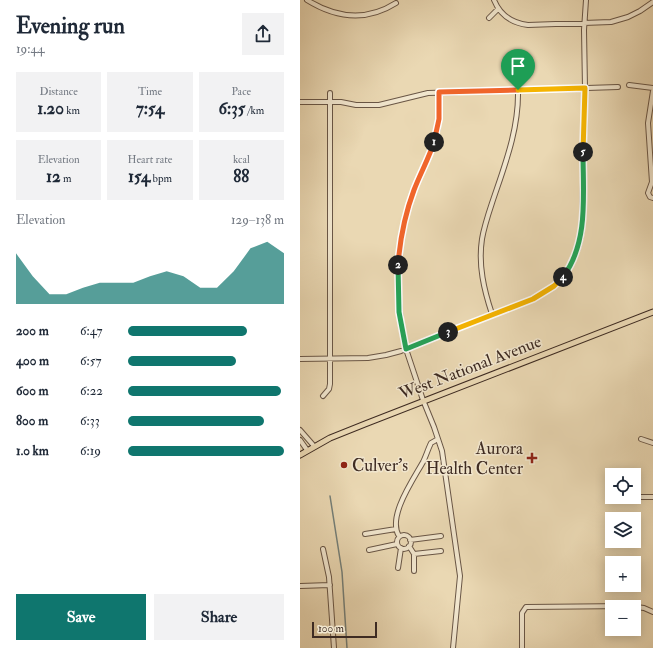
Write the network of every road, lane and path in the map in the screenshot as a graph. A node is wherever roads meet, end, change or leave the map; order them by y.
1 (307, 0) edge
2 (494, 0) edge
3 (586, 0) edge
4 (653, 2) edge
5 (396, 3) dead end
6 (498, 9) junction
7 (489, 18) dead end
8 (584, 24) junction
9 (628, 85) dead end
10 (618, 87) dead end
11 (585, 88) junction
12 (653, 88) edge
13 (518, 90) junction
14 (653, 91) edge
15 (439, 92) junction
16 (330, 93) dead end
17 (300, 102) edge
18 (330, 102) junction
19 (652, 182) edge
20 (653, 198) edge
21 (653, 312) edge
22 (492, 314) junction
23 (406, 349) junction
24 (300, 359) edge
25 (330, 359) junction
26 (323, 396) dead end
27 (423, 400) junction
28 (300, 430) edge
29 (438, 439) junction
30 (641, 439) dead end
31 (300, 440) edge
32 (653, 443) edge
33 (314, 446) junction
34 (307, 450) junction
35 (300, 454) edge
36 (641, 497) edge
37 (653, 497) edge
38 (396, 529) junction
39 (365, 534) dead end
40 (399, 536) junction
41 (441, 536) dead end
42 (410, 540) junction
43 (397, 544) junction
44 (409, 546) junction
45 (401, 548) junction
46 (323, 549) dead end
47 (369, 550) dead end
48 (441, 550) dead end
49 (414, 554) junction
50 (398, 568) dead end
51 (414, 571) dead end
52 (330, 585) junction
53 (300, 586) edge
54 (653, 612) edge
55 (334, 648) edge
56 (453, 648) edge
57 (522, 648) edge

1 - 5 street
2 - 6 street
3 - 8 street
4 - 8 street
6 - 7 street
6 - 8 street
8 - 11 street
9 - 12 street
10 - 11 street
11 - 13 street
11 - 22 street
13 - 15 street
13 - 22 street
14 - 19 street
15 - 18 street
15 - 23 street
16 - 18 street
17 - 18 street
18 - 25 street
19 - 20 street
21 - 27 main road, West National Avenue
22 - 23 street
23 - 25 street
23 - 27 street
24 - 25 street
25 - 26 street
27 - 29 street
27 - 33 main road, West National Avenue
28 - 33 street
29 - 38 street
29 - 56 street
30 - 32 street
31 - 34 street
33 - 34 main road, West National Avenue
34 - 35 main road, West National Avenue
36 - 37 street
38 - 39 street
38 - 40 street
40 - 42 street
40 - 43 street
41 - 42 street
42 - 44 street
43 - 45 street
43 - 47 street
44 - 45 street
44 - 49 street
45 - 50 street
46 - 52 street
48 - 49 street
49 - 51 street
52 - 53 street
52 - 55 street
54 - 57 street

